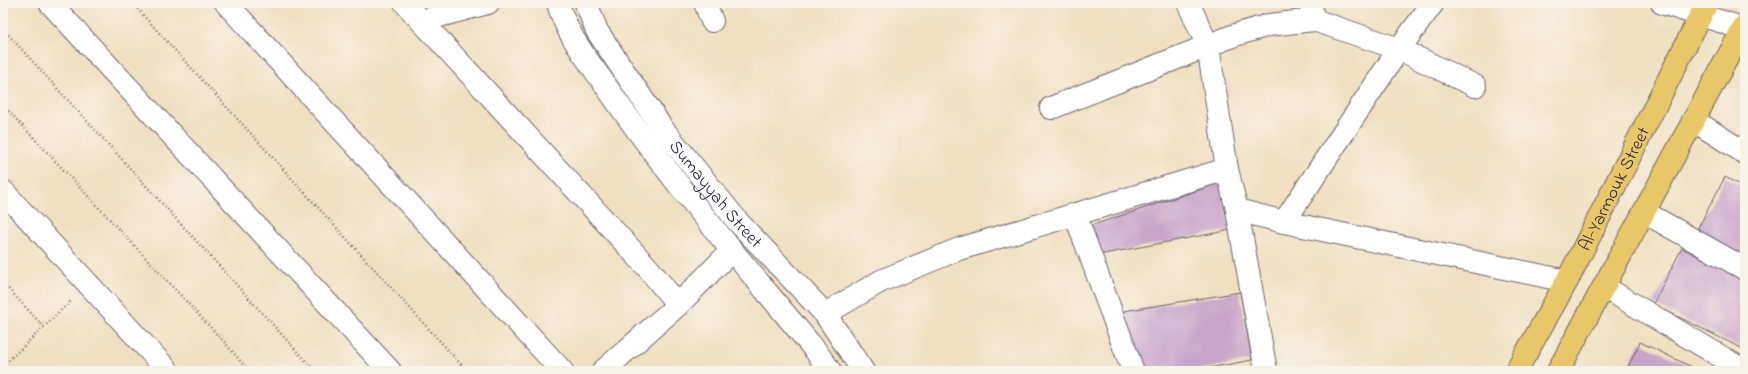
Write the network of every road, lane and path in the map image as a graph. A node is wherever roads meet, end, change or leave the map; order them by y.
1 (50, 3) edge
2 (132, 3) edge
3 (226, 3) edge
4 (488, 3) edge
5 (558, 3) edge
6 (586, 3) edge
7 (1188, 3) edge
8 (1433, 3) edge
9 (1670, 6) edge
10 (411, 9) edge
11 (1704, 9) edge
12 (1312, 12) edge
13 (1744, 28) edge
14 (3, 29) edge
15 (1208, 46) junction
16 (1399, 49) junction
17 (1475, 86) dead end
18 (3, 105) edge
19 (1051, 108) dead end
20 (1693, 120) junction
21 (1745, 152) edge
22 (1227, 169) junction
23 (3, 191) edge
24 (1237, 210) junction
25 (1644, 212) junction
26 (1075, 214) junction
27 (1284, 222) junction
28 (732, 250) junction
29 (1745, 269) edge
30 (1567, 281) junction
31 (3, 283) edge
32 (89, 285) junction
33 (1604, 287) junction
34 (678, 305) junction
35 (825, 314) junction
36 (44, 327) junction
37 (3, 366) edge
38 (168, 371) edge
39 (249, 371) edge
40 (315, 371) edge
41 (390, 371) edge
42 (467, 371) edge
43 (562, 371) edge
44 (603, 371) edge
45 (830, 371) edge
46 (863, 371) edge
47 (1133, 371) edge
48 (1266, 371) edge
49 (1516, 371) edge
50 (1558, 371) edge
51 (1745, 371) edge

1 - 41 street
2 - 42 path
3 - 43 street
4 - 10 street
5 - 28 street, Sumayyah Street
6 - 35 street, Sumayyah Street
7 - 15 street
8 - 16 street
9 - 11 street
10 - 34 street
11 - 13 street
11 - 30 highway, Al-Yarmouk Street
12 - 15 street
12 - 16 street
13 - 20 highway, Al-Yarmouk Street
14 - 40 path
15 - 19 street
15 - 22 street
16 - 17 street
16 - 27 street
18 - 39 path
20 - 21 street
20 - 25 highway, Al-Yarmouk Street
22 - 24 street
22 - 26 street
23 - 32 street
24 - 27 street
24 - 48 street
25 - 29 street
25 - 33 highway, Al-Yarmouk Street
26 - 35 street
26 - 47 street
27 - 30 street
28 - 34 street
28 - 45 street, Sumayyah Street
30 - 49 highway, Al-Yarmouk Street
31 - 36 path
32 - 36 path
32 - 38 street
33 - 50 highway, Al-Yarmouk Street
33 - 51 street
34 - 44 street
35 - 46 street, Sumayyah Street
36 - 37 path

